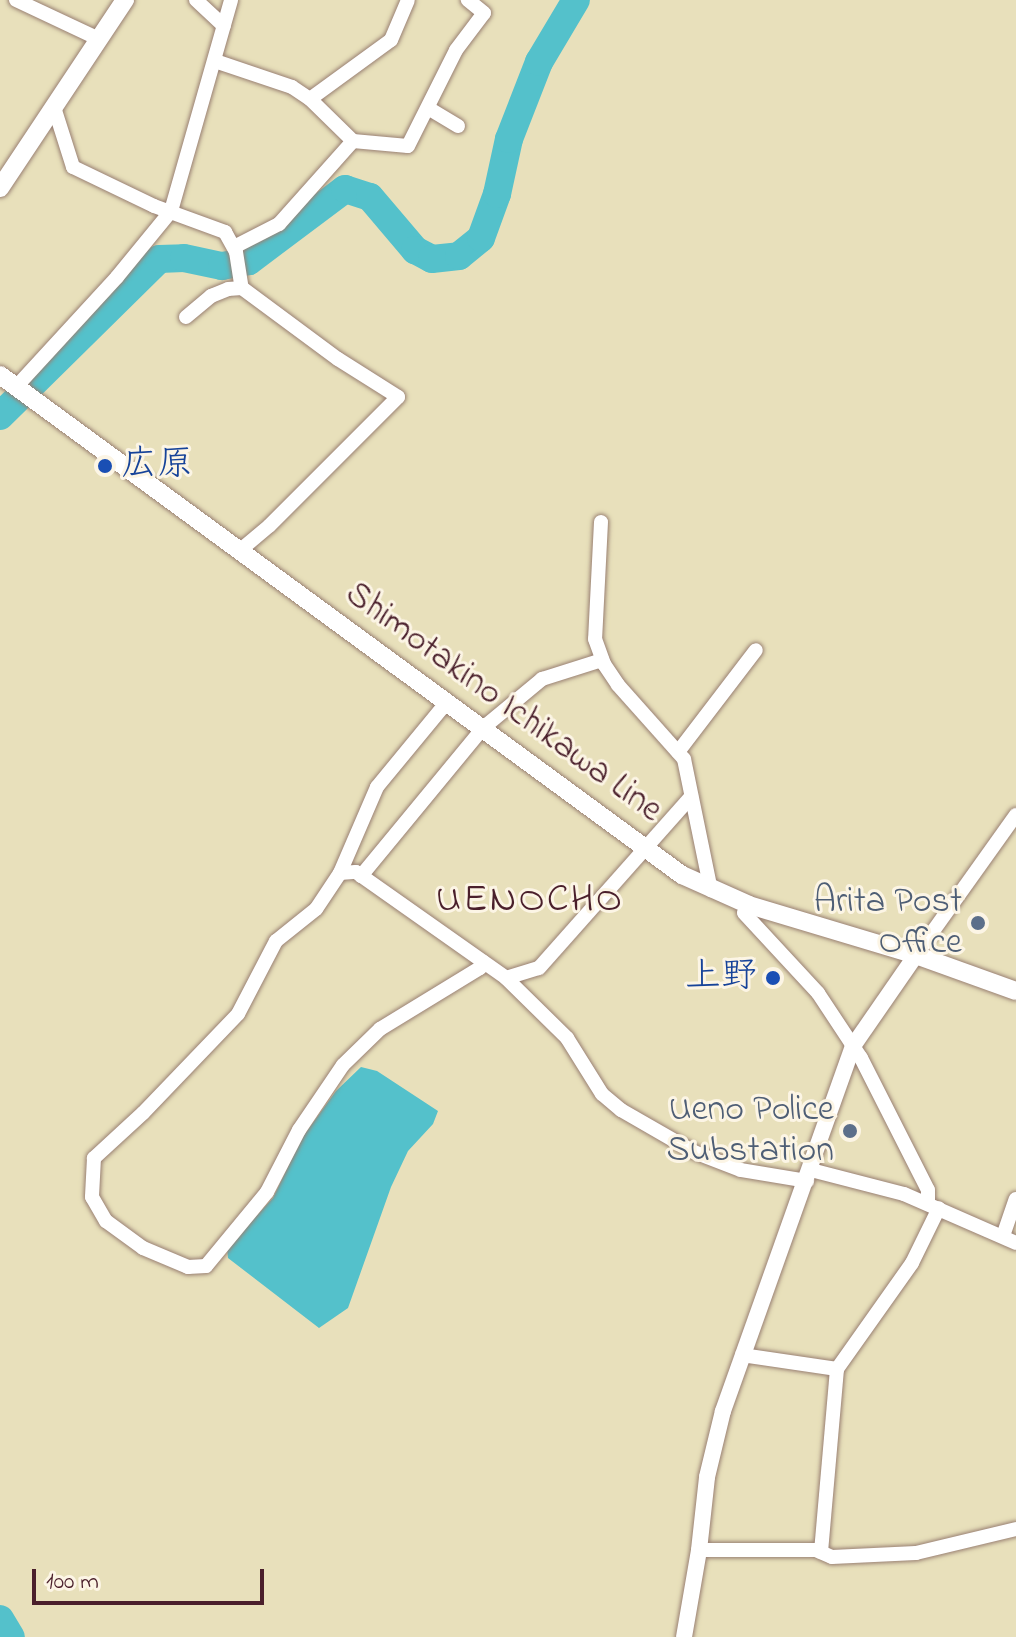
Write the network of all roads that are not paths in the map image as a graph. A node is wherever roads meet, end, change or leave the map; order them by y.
1 (16, 0) edge
2 (125, 0) edge
3 (196, 0) edge
4 (231, 0) edge
5 (408, 0) edge
6 (468, 0) edge
7 (224, 26) junction
8 (99, 39) junction
9 (215, 61) junction
10 (310, 99) junction
11 (54, 107) junction
12 (428, 108) junction
13 (458, 126) dead end
14 (353, 141) junction
15 (0, 188) edge
16 (171, 211) junction
17 (234, 247) junction
18 (242, 288) junction
19 (186, 317) dead end
20 (0, 375) edge
21 (23, 392) junction
22 (601, 522) dead end
23 (239, 551) junction
24 (756, 650) dead end
25 (602, 660) junction
26 (447, 702) junction
27 (483, 728) junction
28 (678, 752) junction
29 (691, 797) junction
30 (1016, 815) edge
31 (645, 847) junction
32 (340, 873) junction
33 (361, 876) junction
34 (711, 890) junction
35 (749, 905) junction
36 (916, 955) junction
37 (483, 962) junction
38 (506, 978) junction
39 (1016, 991) edge
40 (853, 1046) junction
41 (809, 1175) junction
42 (1016, 1199) edge
43 (934, 1206) junction
44 (1010, 1240) edge
45 (742, 1355) junction
46 (837, 1369) junction
47 (1016, 1529) edge
48 (699, 1550) junction
49 (821, 1552) junction
50 (684, 1637) edge

1 - 8 street
2 - 8 main road
3 - 7 street
4 - 7 street
5 - 10 street
6 - 12 street
7 - 9 street
8 - 11 main road
9 - 10 street
9 - 16 street
10 - 14 street
11 - 15 main road
11 - 16 street
12 - 13 street
12 - 14 street
14 - 17 street
16 - 17 street
16 - 21 street
17 - 18 street
18 - 19 street
18 - 23 street
20 - 21 main road, Shimotakino Ichikawa Line
21 - 23 main road, Shimotakino Ichikawa Line
22 - 25 street
23 - 26 main road, Shimotakino Ichikawa Line
24 - 28 street
25 - 27 street
25 - 28 street
26 - 27 main road, Shimotakino Ichikawa Line
26 - 32 street
27 - 31 main road, Shimotakino Ichikawa Line
27 - 33 street
28 - 29 street
29 - 31 street
29 - 34 street
30 - 36 street
31 - 34 main road, Shimotakino Ichikawa Line
31 - 38 street
32 - 33 street
32 - 37 street
33 - 37 street
34 - 35 main road, Shimotakino Ichikawa Line
35 - 36 main road, Shimotakino Ichikawa Line
35 - 40 street
36 - 39 main road, Shimotakino Ichikawa Line
36 - 40 street
37 - 38 street
38 - 41 street
40 - 41 street
40 - 43 street
41 - 43 street
41 - 45 street
42 - 44 street
43 - 44 street
43 - 46 street
45 - 46 street
45 - 48 street
46 - 49 street
47 - 49 street
48 - 49 street
48 - 50 street

